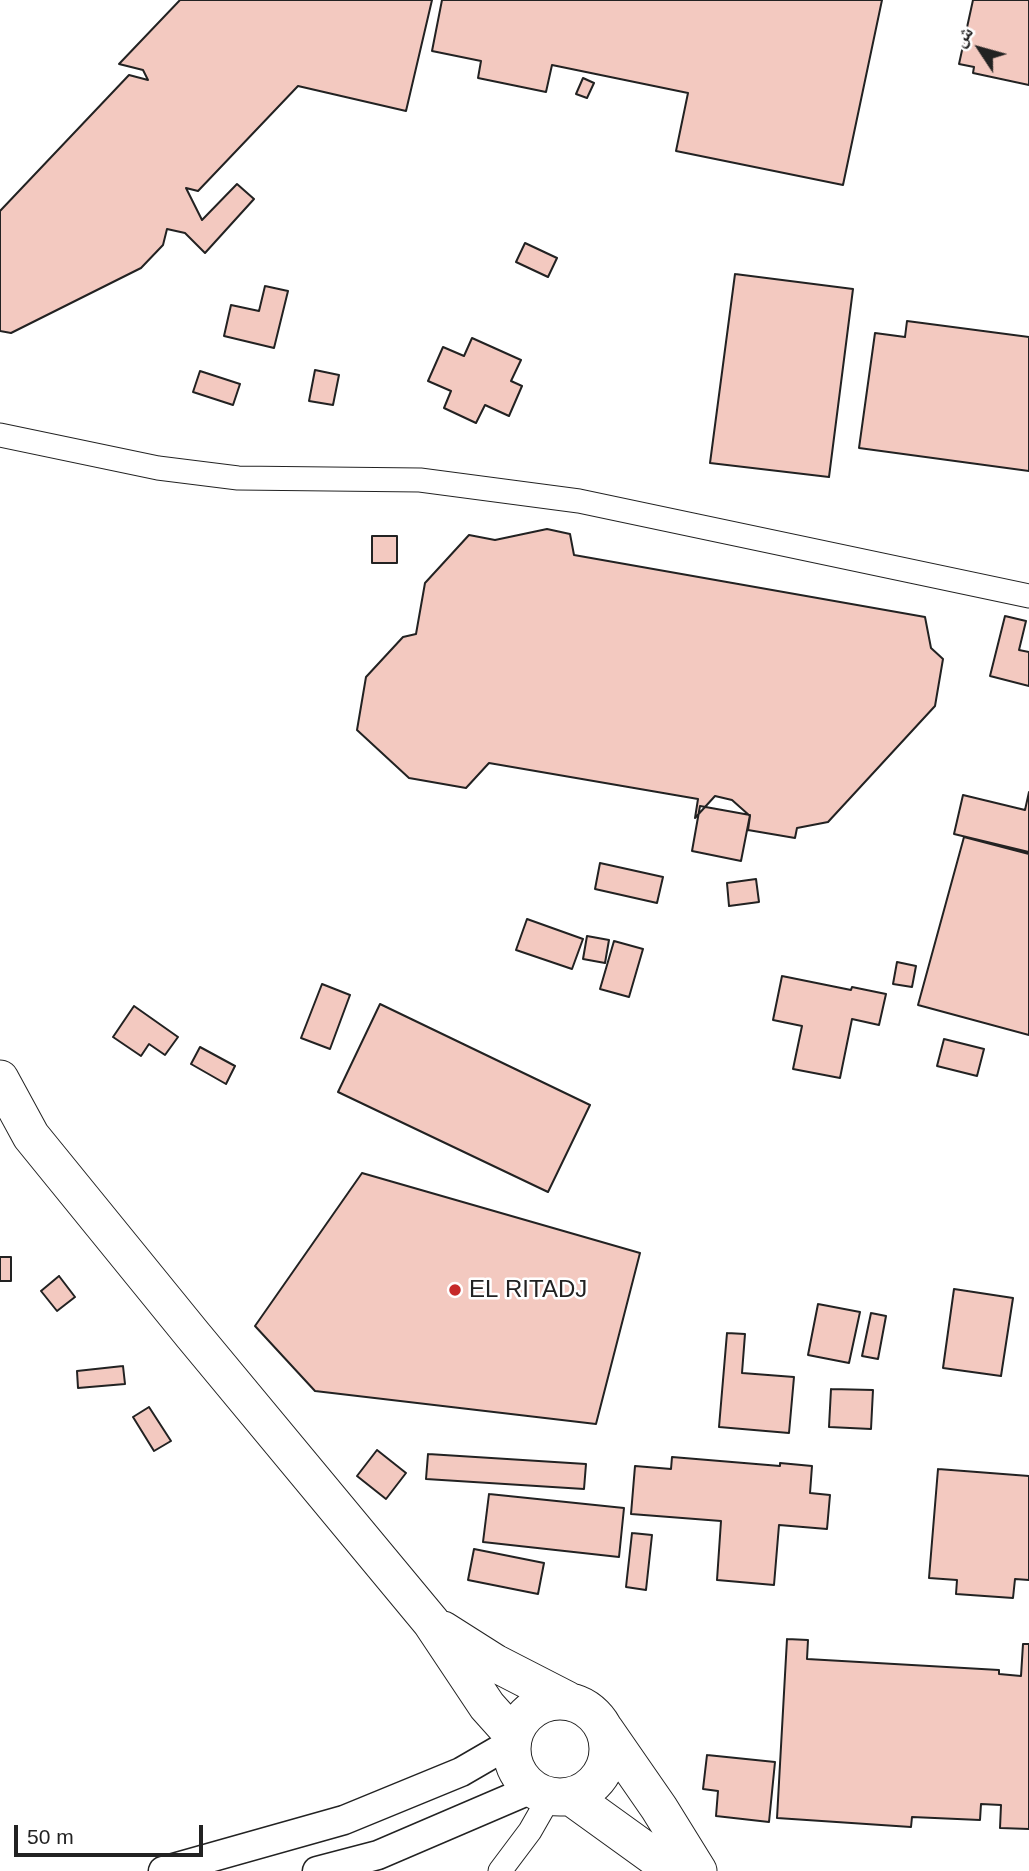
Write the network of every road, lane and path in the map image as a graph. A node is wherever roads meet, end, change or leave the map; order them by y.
1 (0, 435) edge
2 (1029, 596) edge
3 (0, 1079) edge
4 (431, 1622) junction
5 (567, 1700) junction
6 (605, 1730) junction
7 (512, 1739) junction
8 (551, 1794) junction
9 (388, 1863) edge
10 (163, 1871) edge
11 (317, 1871) edge
12 (500, 1871) edge
13 (674, 1871) edge
14 (698, 1871) edge

1 - 2 street
3 - 4 main road
4 - 5 main road
4 - 7 main road
5 - 6 main road
5 - 7 main road
6 - 8 main road
6 - 14 main road
7 - 8 main road
7 - 10 street
8 - 9 street
8 - 12 street
8 - 13 main road
9 - 11 street

